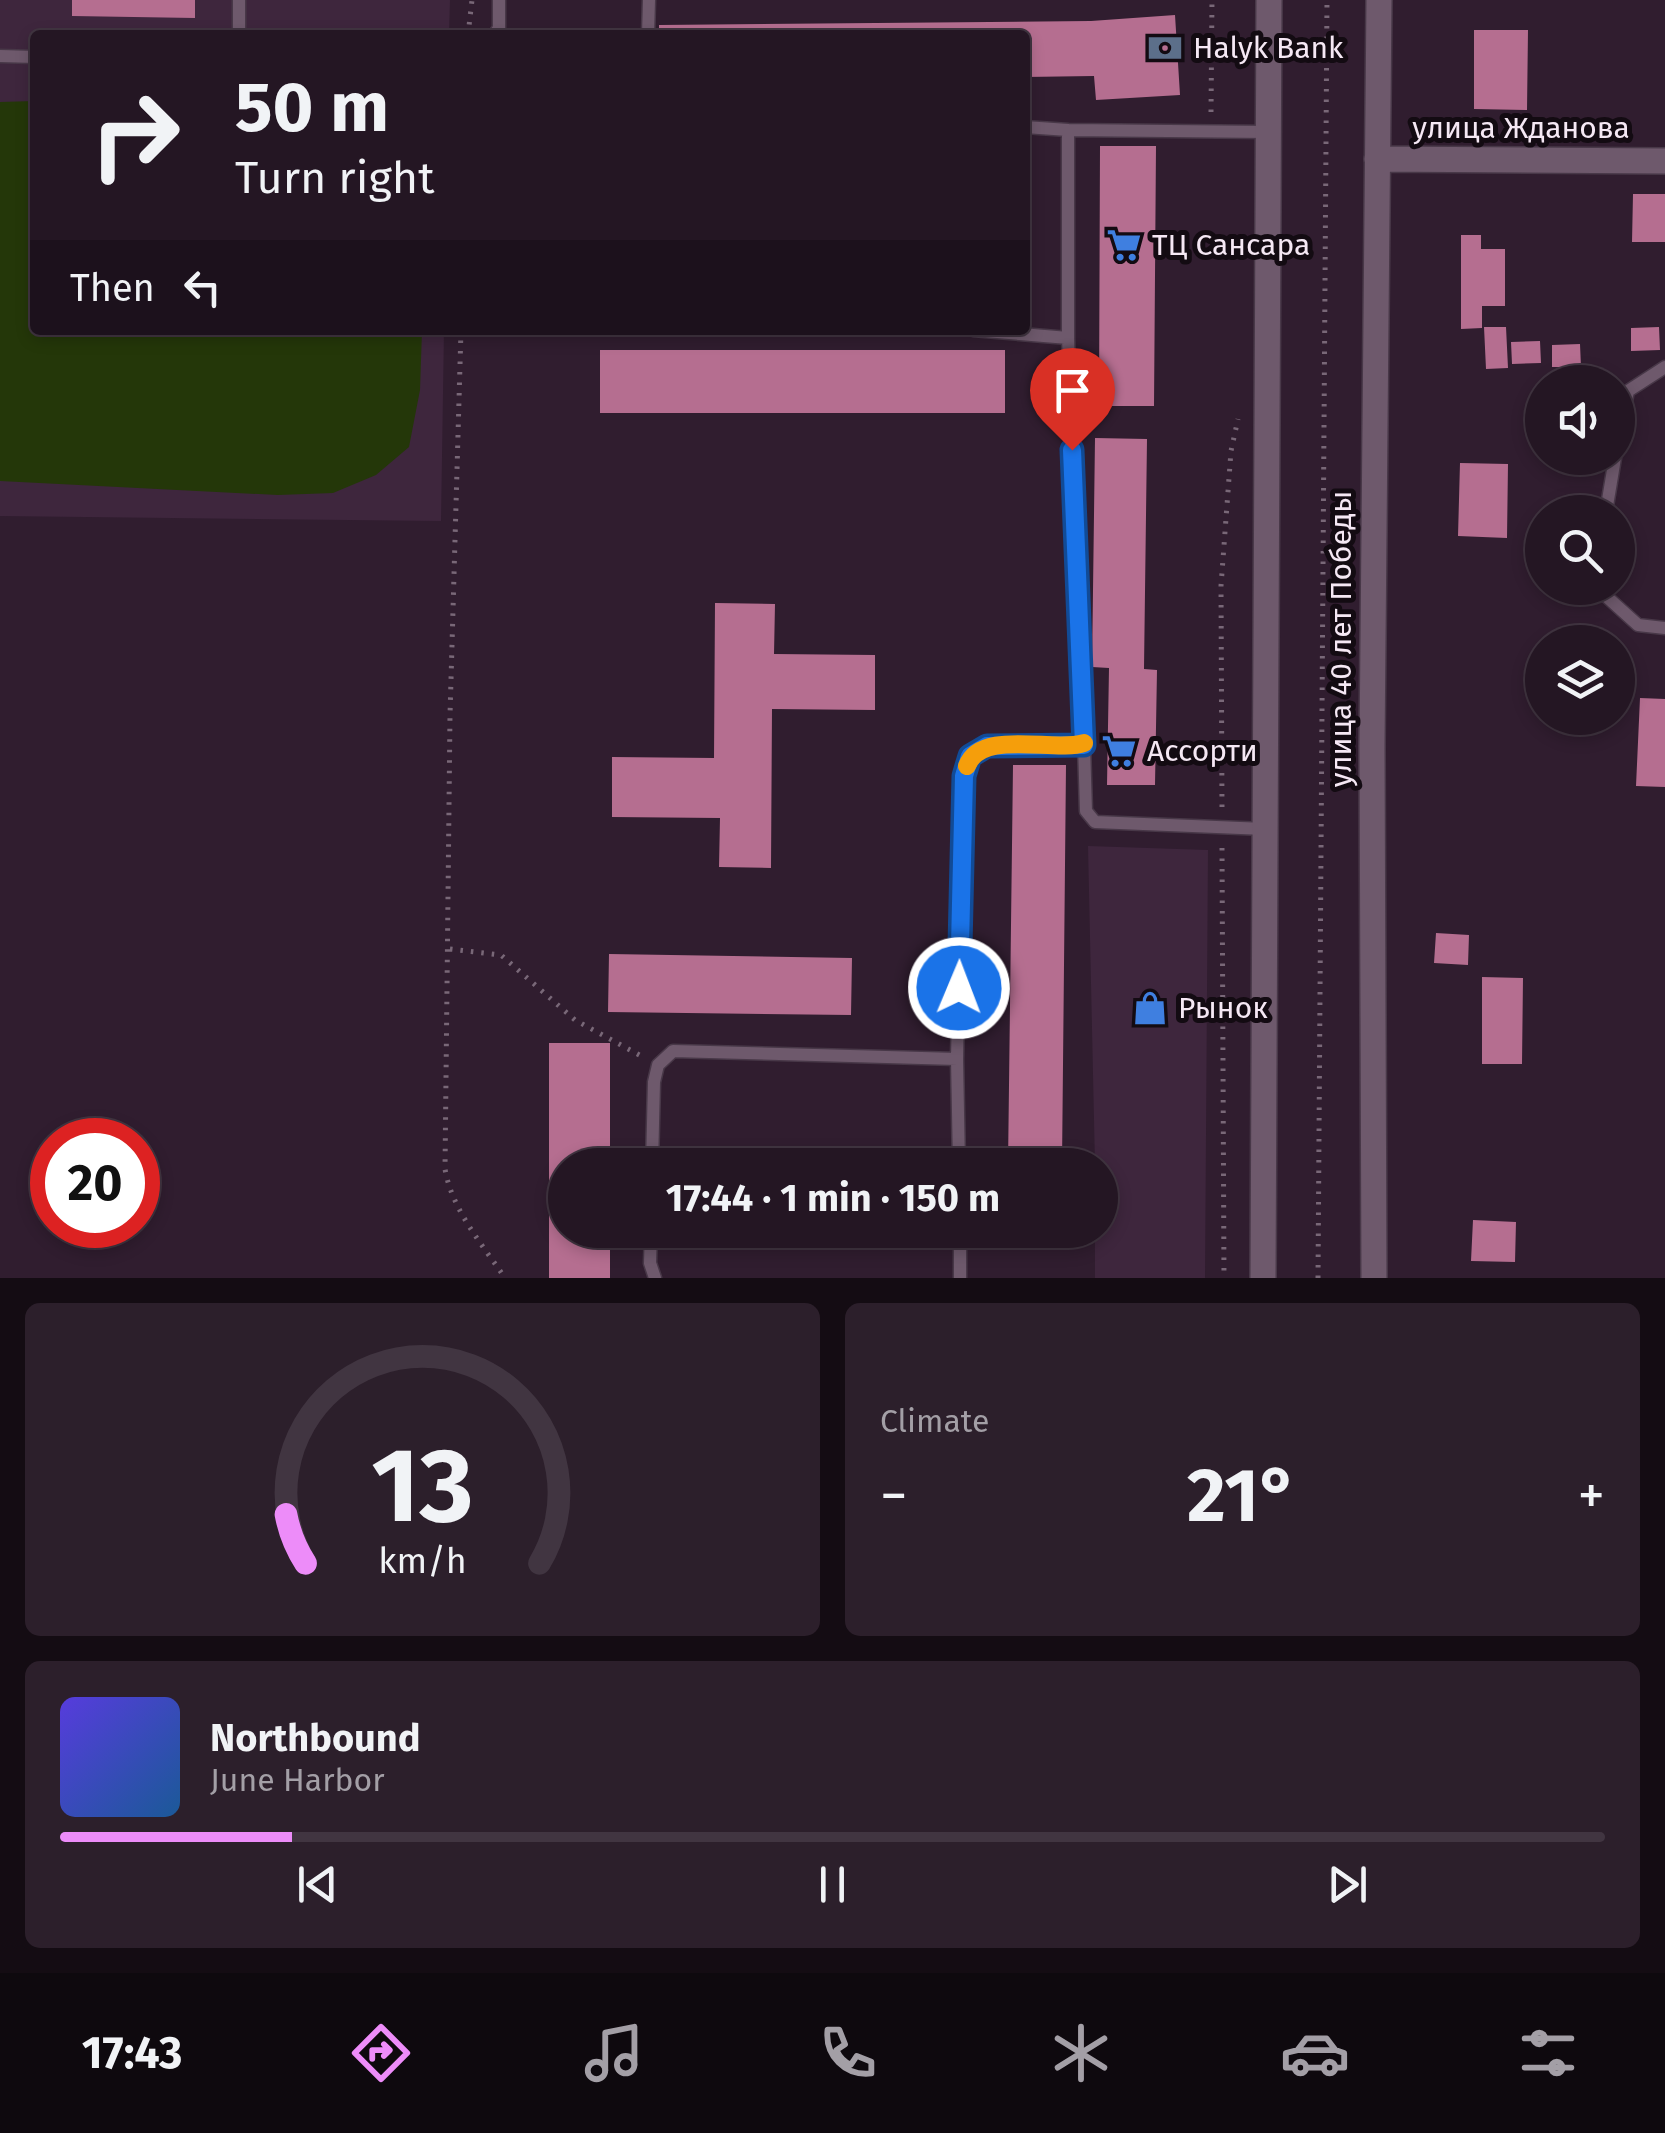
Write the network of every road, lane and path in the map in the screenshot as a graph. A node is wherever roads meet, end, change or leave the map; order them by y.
1 (239, 0) edge
2 (472, 0) edge
3 (499, 0) edge
4 (649, 0) edge
5 (1212, 0) edge
6 (1269, 0) edge
7 (1328, 0) edge
8 (1379, 0) edge
9 (239, 30) edge
10 (469, 30) edge
11 (498, 30) edge
12 (648, 30) edge
13 (0, 56) edge
14 (30, 57) edge
15 (1030, 127) edge
16 (1068, 130) junction
17 (1211, 132) junction
18 (1268, 132) junction
19 (1377, 159) junction
20 (1665, 162) edge
21 (461, 335) edge
22 (1030, 335) edge
23 (1068, 338) junction
24 (1665, 366) edge
25 (1635, 387) edge
26 (1242, 404) dead end
27 (1617, 605) edge
28 (1665, 628) edge
29 (1084, 745) junction
30 (1222, 828) junction
31 (1265, 830) junction
32 (450, 949) junction
33 (957, 1059) junction
34 (658, 1065) junction
35 (653, 1148) edge
36 (959, 1148) edge
37 (650, 1248) edge
38 (962, 1248) edge
39 (964, 1276) edge
40 (505, 1278) edge
41 (655, 1278) edge
42 (1224, 1278) edge
43 (1263, 1278) edge
44 (1318, 1278) edge
45 (1374, 1278) edge

1 - 9 lane
2 - 10 path
3 - 11 lane
4 - 12 lane
5 - 17 path
6 - 18 street
7 - 44 path
8 - 19 street, улица 40 лет Победы
13 - 14 lane
15 - 16 lane
16 - 17 lane
16 - 23 lane
17 - 18 lane
18 - 31 street
19 - 20 street, улица Жданова
19 - 45 street, улица 40 лет Победы
21 - 32 path
22 - 23 lane
23 - 29 lane
24 - 25 lane
26 - 30 path
27 - 28 lane
29 - 30 lane
29 - 33 lane
30 - 31 lane
30 - 42 path
31 - 43 street
32 - 34 path
32 - 40 path
33 - 34 lane
33 - 36 lane
34 - 35 lane
37 - 41 lane
38 - 39 lane

